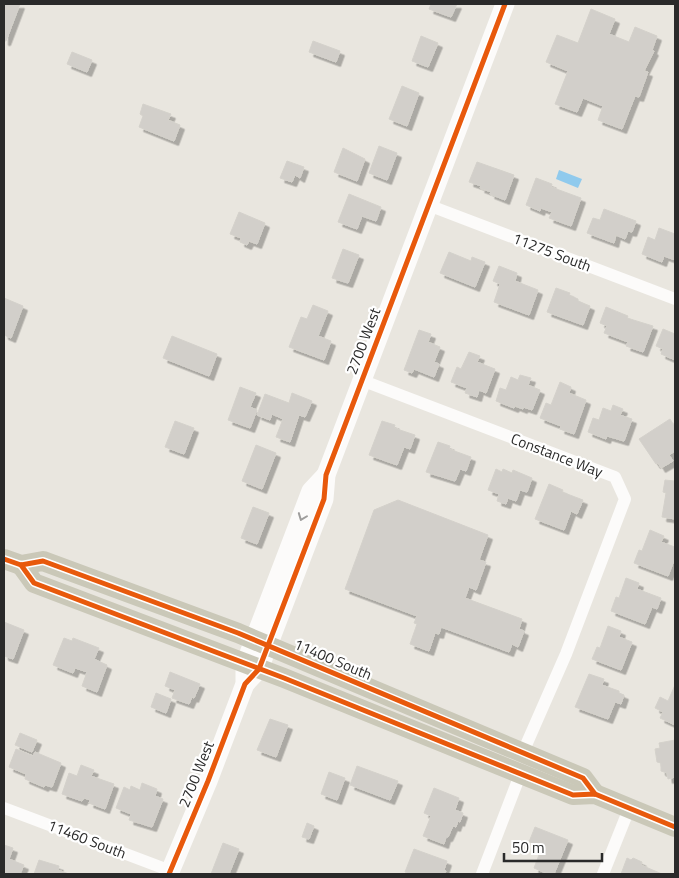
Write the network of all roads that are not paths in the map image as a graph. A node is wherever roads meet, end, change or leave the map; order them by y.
1 (504, 4) edge
2 (428, 205) junction
3 (675, 299) edge
4 (361, 380) junction
5 (12, 562) edge
6 (261, 642) junction
7 (250, 672) junction
8 (523, 752) junction
9 (520, 775) junction
10 (595, 794) junction
11 (4, 808) edge
12 (629, 809) junction
13 (675, 827) edge
14 (170, 872) edge
15 (482, 874) edge
16 (603, 874) edge

1 - 2 main road, 2700 West
2 - 3 street, 11275 South
2 - 4 main road, 2700 West
4 - 6 main road, 2700 West
4 - 8 street, Constance Way
5 - 6 main road, 11400 South
5 - 7 main road, 11400 South
6 - 7 main road, 2700 West
6 - 8 main road, 11400 South
7 - 9 main road, 11400 South
7 - 14 main road, 2700 West
8 - 10 main road, 11400 South
9 - 10 main road, 11400 South
9 - 15 street
10 - 12 main road, 11400 South
11 - 14 street, 11460 South
12 - 13 main road, 11400 South
12 - 16 street

